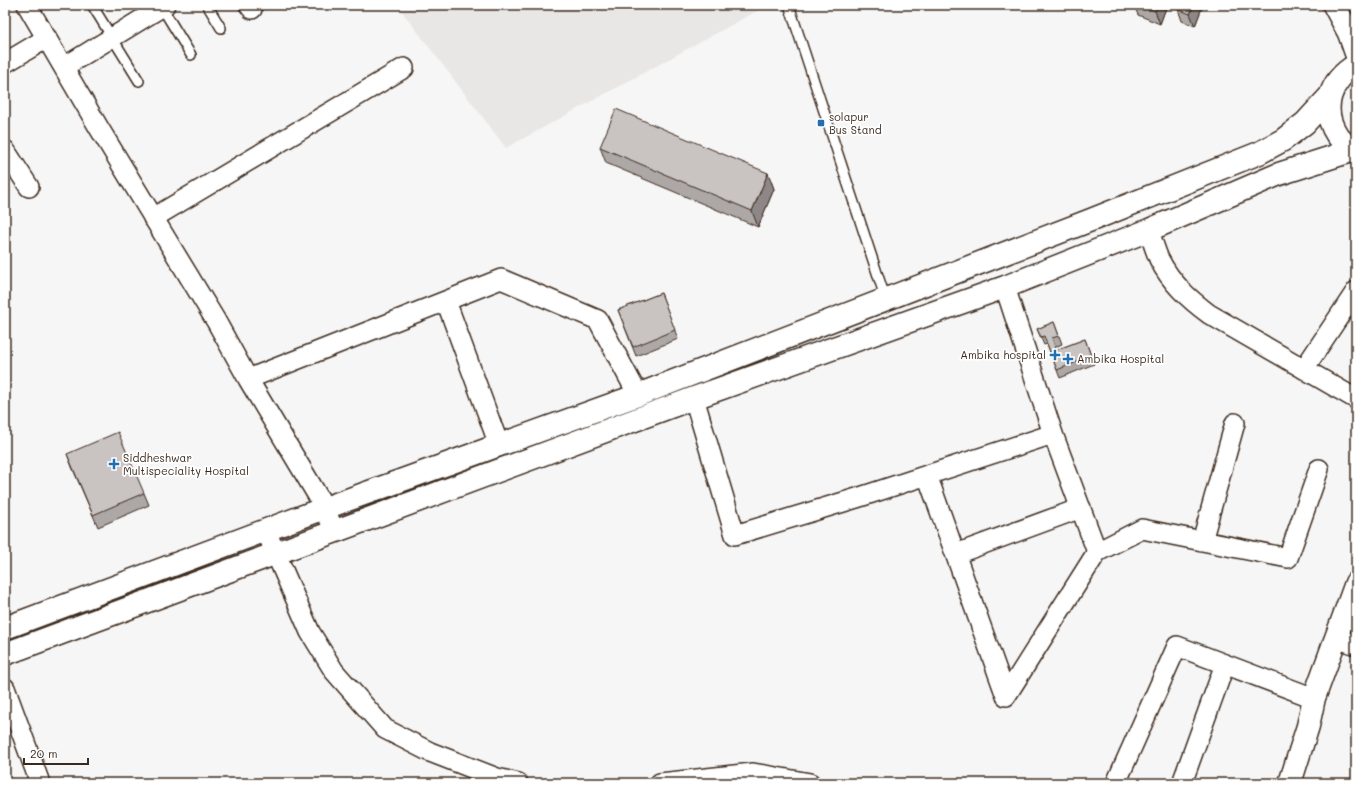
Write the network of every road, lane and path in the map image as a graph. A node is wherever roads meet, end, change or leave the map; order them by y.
1 (27, 5) edge
2 (92, 5) edge
3 (207, 5) edge
4 (790, 5) edge
5 (1334, 5) edge
6 (162, 6) edge
7 (221, 28) dead end
8 (46, 38) junction
9 (112, 38) junction
10 (1356, 53) edge
11 (191, 55) dead end
12 (5, 63) edge
13 (1356, 65) edge
14 (64, 67) junction
15 (404, 68) dead end
16 (139, 81) dead end
17 (1330, 97) junction
18 (5, 150) edge
19 (1355, 151) edge
20 (29, 187) dead end
21 (154, 218) junction
22 (1149, 230) junction
23 (1005, 287) junction
24 (1356, 291) edge
25 (886, 300) junction
26 (446, 301) junction
27 (1304, 369) junction
28 (248, 379) junction
29 (638, 396) junction
30 (694, 398) junction
31 (1356, 399) edge
32 (1235, 423) dead end
33 (1053, 434) junction
34 (499, 445) junction
35 (1319, 469) dead end
36 (927, 474) junction
37 (325, 508) junction
38 (1081, 508) junction
39 (266, 531) junction
40 (334, 531) junction
41 (1202, 541) junction
42 (1097, 552) junction
43 (275, 553) junction
44 (956, 554) junction
45 (1356, 583) edge
46 (5, 628) edge
47 (1346, 641) edge
48 (5, 654) edge
49 (1225, 664) junction
50 (5, 688) edge
51 (1314, 698) junction
52 (40, 783) edge
53 (518, 783) edge
54 (660, 783) edge
55 (810, 783) edge
56 (1116, 783) edge
57 (1182, 783) edge
58 (1290, 783) edge

1 - 8 street
2 - 9 lane
3 - 7 lane
4 - 25 lane
5 - 10 main road
6 - 9 street
6 - 11 lane
8 - 12 street
8 - 14 street
9 - 14 street
9 - 16 lane
13 - 17 main road
14 - 21 street
15 - 21 street
17 - 19 main road
17 - 25 main road
18 - 20 street
19 - 22 main road
21 - 28 street
22 - 23 main road
22 - 27 street
23 - 30 main road
23 - 33 street
24 - 27 street
25 - 29 main road
26 - 28 street
26 - 29 street
26 - 34 street
27 - 31 street
28 - 37 street
29 - 34 main road
30 - 36 street
30 - 40 main road
32 - 41 street
33 - 36 street
33 - 38 street
34 - 37 main road
35 - 41 street
36 - 44 street
37 - 39 main road
37 - 40 street
38 - 42 street
38 - 44 street
39 - 43 street
39 - 46 main road
40 - 43 main road
41 - 42 street
42 - 44 street
43 - 48 main road
43 - 53 street
45 - 47 main road
47 - 51 main road
49 - 51 street
49 - 56 street
49 - 57 street
50 - 52 street
51 - 58 main road
54 - 55 street

